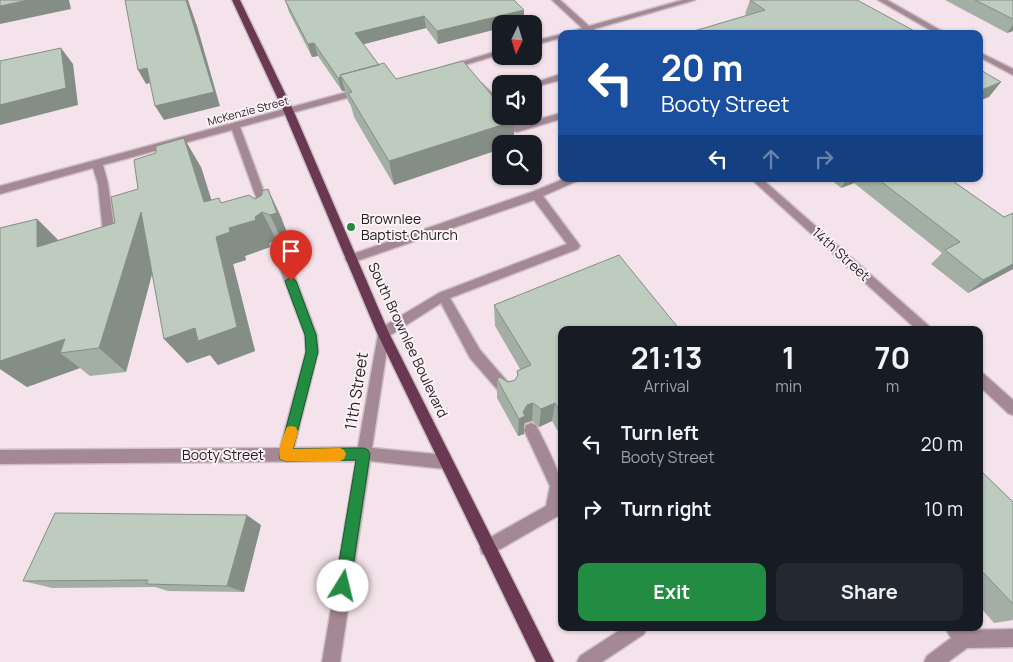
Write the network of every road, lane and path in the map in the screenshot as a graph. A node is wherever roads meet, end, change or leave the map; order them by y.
1 (236, 0) edge
2 (556, 0) edge
3 (691, 0) edge
4 (882, 0) edge
5 (590, 30) edge
6 (594, 30) edge
7 (936, 30) edge
8 (558, 37) edge
9 (542, 41) edge
10 (492, 56) edge
11 (983, 56) edge
12 (435, 71) edge
13 (1013, 72) edge
14 (558, 78) edge
15 (476, 80) edge
16 (542, 82) edge
17 (371, 89) edge
18 (492, 99) edge
19 (288, 112) junction
20 (558, 117) edge
21 (542, 122) edge
22 (514, 125) edge
23 (531, 125) edge
24 (235, 126) junction
25 (98, 164) junction
26 (566, 182) edge
27 (759, 182) edge
28 (0, 190) edge
29 (536, 196) junction
30 (269, 221) edge
31 (277, 245) dead end
32 (110, 247) edge
33 (351, 259) junction
34 (444, 296) junction
35 (921, 326) edge
36 (383, 333) junction
37 (983, 382) edge
38 (509, 393) edge
39 (1013, 409) edge
40 (531, 430) edge
41 (364, 454) junction
42 (285, 455) junction
43 (0, 457) edge
44 (446, 462) junction
45 (488, 548) junction
46 (633, 631) edge
47 (959, 633) edge
48 (1013, 638) edge
49 (331, 662) edge
50 (545, 662) edge
51 (586, 662) edge
52 (934, 662) edge

1 - 19 main road, South Brownlee Boulevard
2 - 5 street
3 - 6 street
4 - 7 street
8 - 9 street
10 - 12 street
11 - 13 street
14 - 16 street
15 - 18 street
17 - 19 street, McKenzie Street
19 - 24 street, McKenzie Street
19 - 33 main road, South Brownlee Boulevard
20 - 21 street
22 - 23 street
24 - 25 street, McKenzie Street
24 - 30 street
25 - 28 street, McKenzie Street
25 - 32 street
26 - 29 street
27 - 35 street, 14th Street
29 - 33 street
29 - 34 street
31 - 42 street
33 - 36 main road, South Brownlee Boulevard
34 - 36 street
34 - 38 street
36 - 41 street, 11th Street
36 - 44 main road, South Brownlee Boulevard
37 - 39 street
40 - 45 street
41 - 42 street, Booty Street
41 - 44 street, Booty Street
41 - 49 street, 11th Street
42 - 43 street, Booty Street
44 - 45 main road, South Brownlee Boulevard
45 - 50 main road, South Brownlee Boulevard
46 - 51 street
47 - 48 street
47 - 52 street

